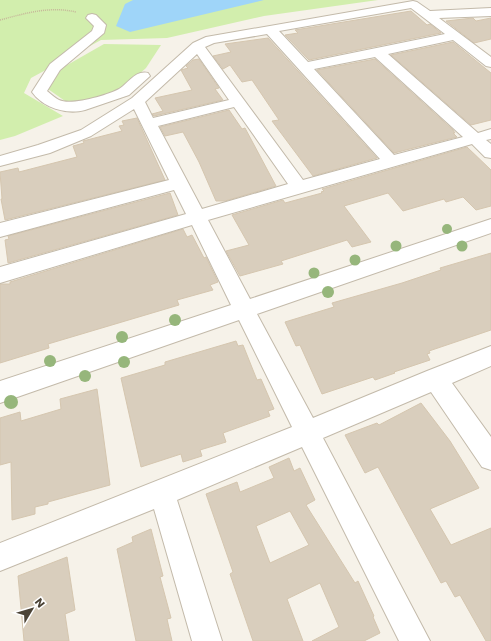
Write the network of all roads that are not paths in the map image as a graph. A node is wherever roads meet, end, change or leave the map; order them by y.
1 (491, 12) edge
2 (428, 15) junction
3 (92, 18) road end
4 (270, 29) junction
5 (456, 36) junction
6 (204, 43) junction
7 (176, 47) dead end
8 (379, 53) junction
9 (491, 63) edge
10 (153, 67) dead end
11 (305, 67) junction
12 (137, 101) junction
13 (238, 102) junction
14 (149, 124) junction
15 (491, 134) edge
16 (476, 138) junction
17 (491, 153) edge
18 (0, 161) edge
19 (390, 162) junction
20 (179, 183) junction
21 (299, 187) junction
22 (197, 218) junction
23 (491, 226) edge
24 (0, 230) edge
25 (0, 276) edge
26 (245, 309) junction
27 (491, 356) edge
28 (435, 378) junction
29 (0, 392) edge
30 (308, 432) junction
31 (491, 458) edge
32 (162, 493) junction
33 (0, 557) edge
34 (207, 641) edge
35 (415, 641) edge

1 - 2 street
2 - 4 street
2 - 5 street
3 - 10 street
4 - 6 street
4 - 11 street
5 - 8 street
5 - 9 street
6 - 7 street
6 - 12 street
6 - 13 street
8 - 11 street
8 - 16 street
11 - 19 street
12 - 14 street
12 - 18 street
13 - 14 street
13 - 21 street
14 - 20 street
15 - 16 street
16 - 17 street
16 - 19 street
19 - 21 street
20 - 22 street
20 - 24 street
21 - 22 street
22 - 25 street
22 - 26 street
23 - 26 street
26 - 29 street
26 - 30 street
27 - 28 street
28 - 30 street
28 - 31 street
30 - 32 street
30 - 35 street
32 - 33 street
32 - 34 street

